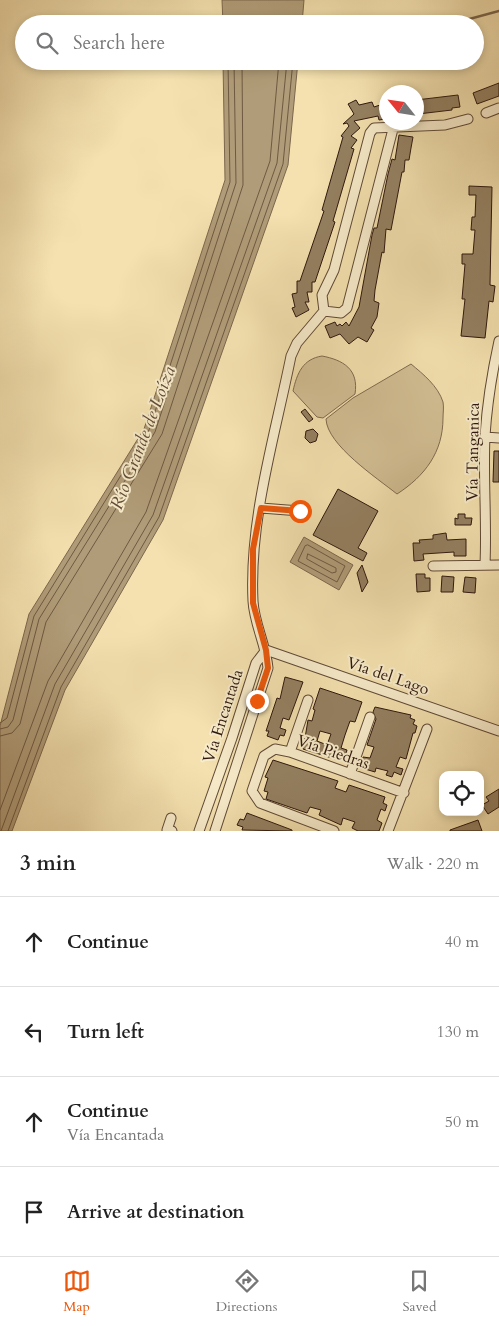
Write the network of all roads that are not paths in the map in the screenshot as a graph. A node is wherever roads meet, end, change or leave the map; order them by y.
1 (499, 108) edge
2 (486, 113) dead end
3 (468, 119) dead end
4 (424, 127) edge
5 (379, 128) edge
6 (393, 130) edge
7 (324, 311) junction
8 (499, 341) edge
9 (485, 436) junction
10 (499, 438) edge
11 (261, 508) junction
12 (300, 511) dead end
13 (485, 564) junction
14 (499, 565) edge
15 (433, 566) dead end
16 (266, 650) junction
17 (308, 700) dead end
18 (370, 717) dead end
19 (427, 729) dead end
20 (499, 731) edge
21 (290, 752) junction
22 (350, 774) junction
23 (404, 793) junction
24 (172, 818) dead end
25 (172, 831) edge
26 (199, 831) edge
27 (215, 831) edge
28 (334, 831) edge
29 (388, 831) edge

1 - 2 street
3 - 4 street
5 - 7 street
6 - 7 street
7 - 11 street
8 - 9 street, Vía Tanganica
9 - 10 street
9 - 13 street, Vía Tanganica
11 - 12 street
11 - 16 street
13 - 14 street
13 - 15 street
16 - 20 street, Vía del Lago
16 - 26 street, Vía Encantada
16 - 27 street, Vía Encantada
17 - 21 street
18 - 22 street
19 - 23 street
21 - 22 street, Vía Piedras
21 - 28 street, Vía Piedras
22 - 23 street, Vía Piedras
23 - 29 street
24 - 25 street

